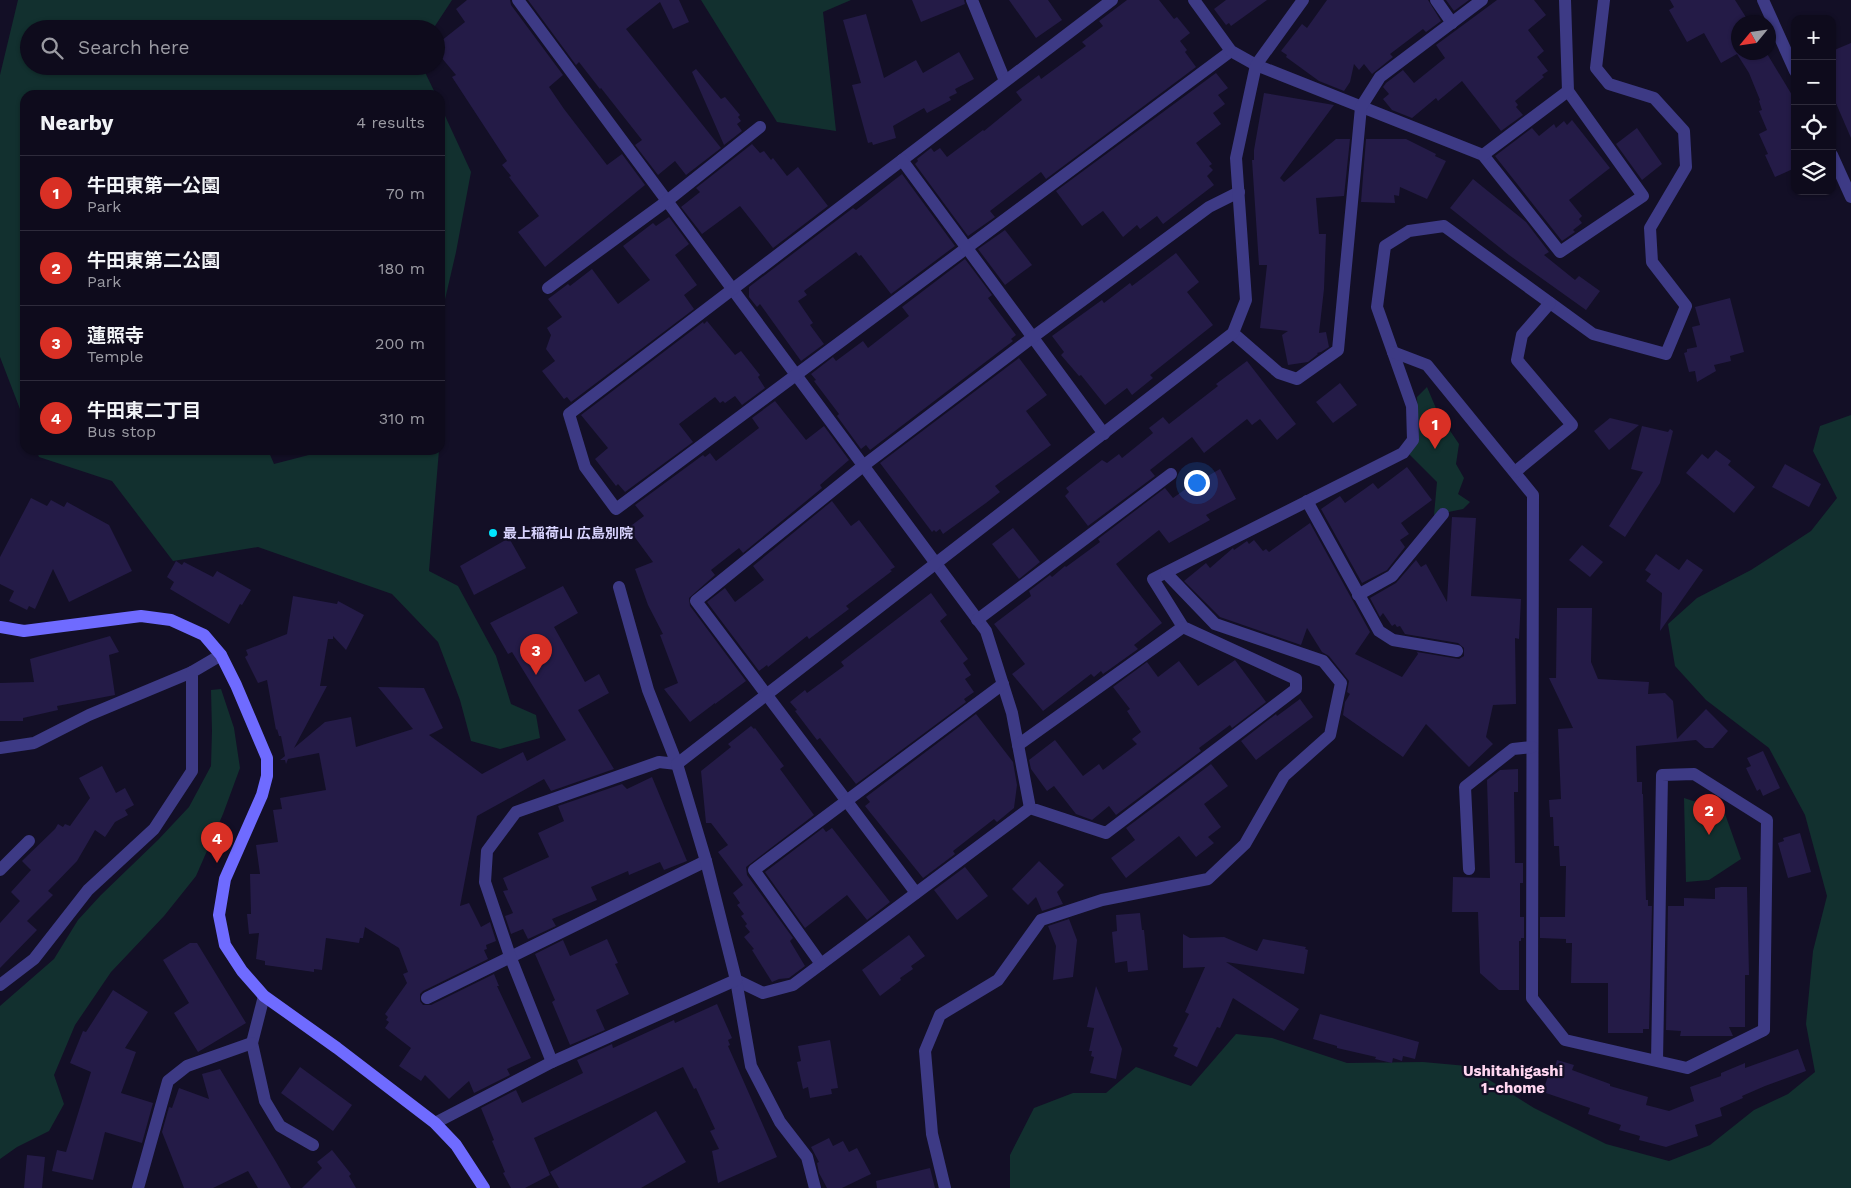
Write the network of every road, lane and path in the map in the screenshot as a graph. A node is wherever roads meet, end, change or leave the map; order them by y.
1 (518, 0) edge
2 (972, 0) edge
3 (1112, 0) edge
4 (1194, 0) edge
5 (1303, 0) edge
6 (1436, 0) edge
7 (1482, 0) edge
8 (1565, 0) edge
9 (1604, 0) edge
10 (1763, 0) edge
11 (1452, 23) junction
12 (1231, 51) junction
13 (1791, 62) edge
14 (1256, 65) junction
15 (1005, 82) junction
16 (1568, 91) junction
17 (1361, 107) junction
18 (760, 127) dead end
19 (1483, 156) junction
20 (902, 160) junction
21 (1836, 164) edge
22 (1239, 192) junction
23 (1851, 197) edge
24 (667, 201) junction
25 (967, 248) junction
26 (548, 288) dead end
27 (732, 289) junction
28 (1550, 303) junction
29 (1233, 334) junction
30 (1033, 337) junction
31 (1393, 352) junction
32 (796, 375) junction
33 (1104, 434) junction
34 (863, 466) junction
35 (1515, 472) junction
36 (1171, 474) dead end
37 (1307, 501) junction
38 (1444, 514) dead end
39 (935, 564) junction
40 (1166, 572) junction
41 (619, 587) dead end
42 (1358, 595) junction
43 (977, 620) junction
44 (0, 627) edge
45 (1184, 627) junction
46 (1457, 651) dead end
47 (221, 655) junction
48 (192, 672) junction
49 (1003, 684) junction
50 (767, 695) junction
51 (1018, 745) junction
52 (1532, 747) junction
53 (0, 748) edge
54 (677, 764) junction
55 (847, 800) junction
56 (1030, 808) junction
57 (29, 841) dead end
58 (706, 861) junction
59 (1469, 869) dead end
60 (0, 870) edge
61 (916, 893) junction
62 (510, 956) junction
63 (821, 964) junction
64 (736, 980) junction
65 (0, 984) edge
66 (264, 996) junction
67 (426, 998) dead end
68 (252, 1043) junction
69 (552, 1062) junction
70 (1657, 1062) junction
71 (435, 1123) junction
72 (313, 1145) dead end
73 (478, 1186) edge
74 (138, 1188) edge
75 (815, 1188) edge
76 (945, 1188) edge

1 - 24 street
2 - 15 street
3 - 15 street
4 - 12 street
5 - 14 street
6 - 11 street
7 - 11 street
8 - 16 street
9 - 28 street
10 - 13 street
11 - 17 street
12 - 14 street
12 - 25 street
14 - 17 street
14 - 22 street
15 - 20 street
16 - 19 street
16 - 19 street
17 - 19 street
17 - 29 street
18 - 24 street
20 - 25 street
20 - 27 street
21 - 23 street
22 - 29 street
22 - 30 street
24 - 26 street
24 - 27 street
25 - 30 street
25 - 32 street
27 - 32 street
27 - 32 street
28 - 31 street
28 - 35 street
29 - 33 street
30 - 33 street
30 - 34 street
31 - 35 street
31 - 37 street
32 - 34 street
33 - 39 street
34 - 39 street
34 - 50 street
35 - 52 street
36 - 43 street
37 - 40 street
37 - 42 street
38 - 42 street
39 - 43 street
39 - 50 street
40 - 45 street
40 - 76 street
41 - 54 street
42 - 46 street
43 - 49 street
44 - 47 street
45 - 51 street
45 - 56 street
47 - 48 street
47 - 66 street
48 - 53 street
48 - 65 street
49 - 51 street
49 - 55 street
50 - 54 street
50 - 55 street
51 - 56 street
52 - 59 street
52 - 70 street
54 - 58 street
54 - 62 street
55 - 61 street
55 - 63 street
56 - 61 street
57 - 60 street
58 - 62 street
58 - 64 street
61 - 63 street
62 - 67 street
62 - 69 street
63 - 64 street
64 - 69 street
64 - 75 street
66 - 68 street
66 - 71 street
68 - 72 street
68 - 74 street
69 - 71 street
70 - 70 street
71 - 73 street

